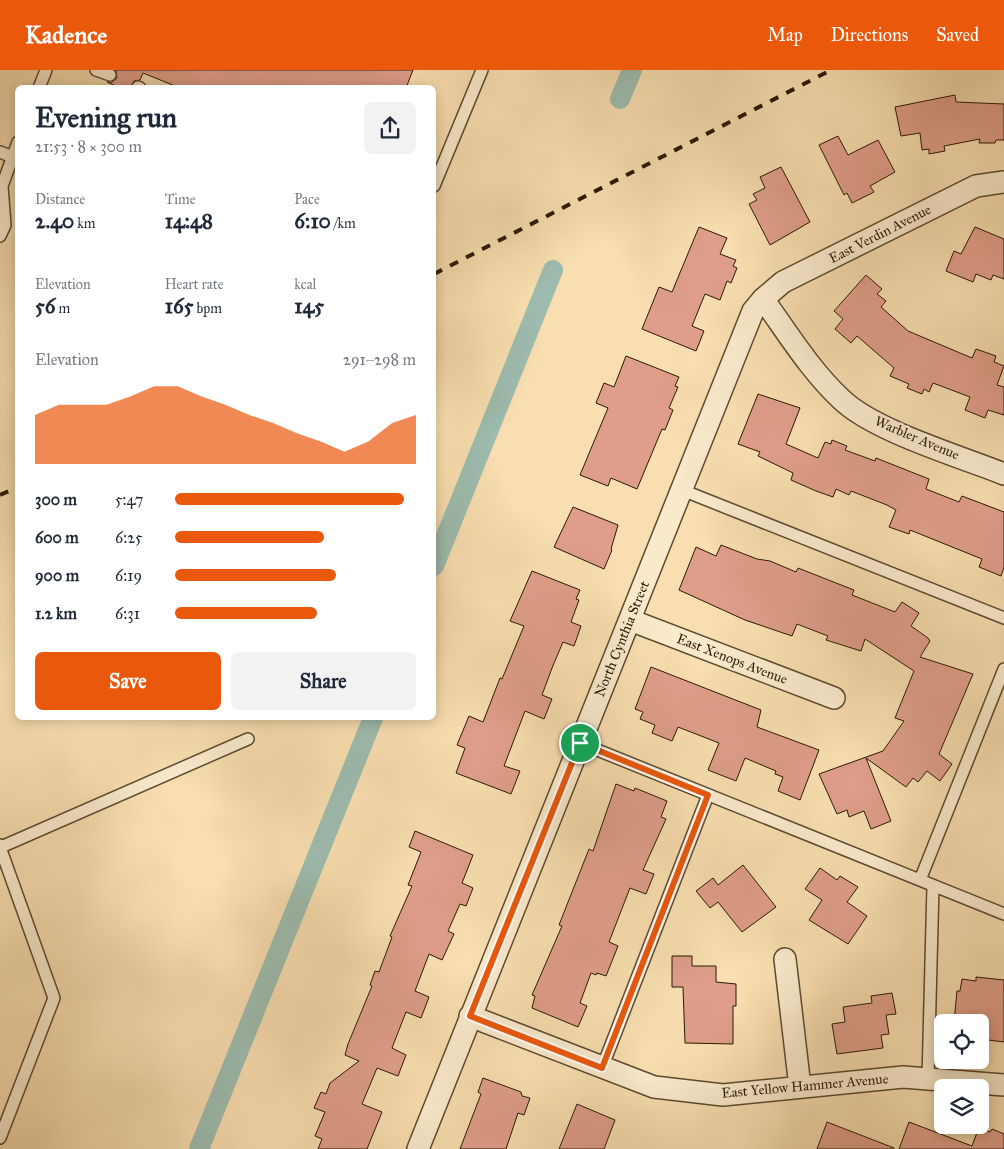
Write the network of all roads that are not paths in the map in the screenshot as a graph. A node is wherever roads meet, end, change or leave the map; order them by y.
1 (46, 70) edge
2 (96, 70) edge
3 (482, 70) edge
4 (110, 76) dead end
5 (40, 85) edge
6 (0, 152) edge
7 (15, 158) edge
8 (436, 181) edge
9 (1004, 182) edge
10 (0, 236) edge
11 (762, 299) junction
12 (1004, 474) edge
13 (682, 490) junction
14 (1004, 618) edge
15 (630, 620) junction
16 (1004, 669) edge
17 (834, 698) dead end
18 (248, 739) dead end
19 (580, 743) junction
20 (708, 795) junction
21 (0, 846) edge
22 (920, 880) junction
23 (933, 886) junction
24 (1004, 914) edge
25 (785, 958) dead end
26 (470, 1016) junction
27 (602, 1068) junction
28 (928, 1079) junction
29 (1004, 1085) edge
30 (800, 1087) junction
31 (0, 1138) edge
32 (418, 1149) edge

1 - 5 lane
2 - 4 lane
3 - 8 lane
6 - 7 lane
7 - 10 lane
9 - 11 street, East Verdin Avenue
11 - 12 street, Warbler Avenue
11 - 13 street, North Cynthia Street
13 - 14 lane
13 - 15 street, North Cynthia Street
15 - 17 street, East Xenops Avenue
15 - 19 street, North Cynthia Street
16 - 22 lane
18 - 21 lane
19 - 20 lane
19 - 26 street, North Cynthia Street
20 - 22 lane
20 - 27 lane
21 - 31 lane
22 - 23 lane
23 - 24 lane
23 - 28 lane
25 - 30 street
26 - 27 street, East Yellow Hammer Avenue
26 - 32 street, North Cynthia Street
27 - 30 street, East Yellow Hammer Avenue
28 - 29 street, East Yellow Hammer Avenue
28 - 30 street, East Yellow Hammer Avenue

